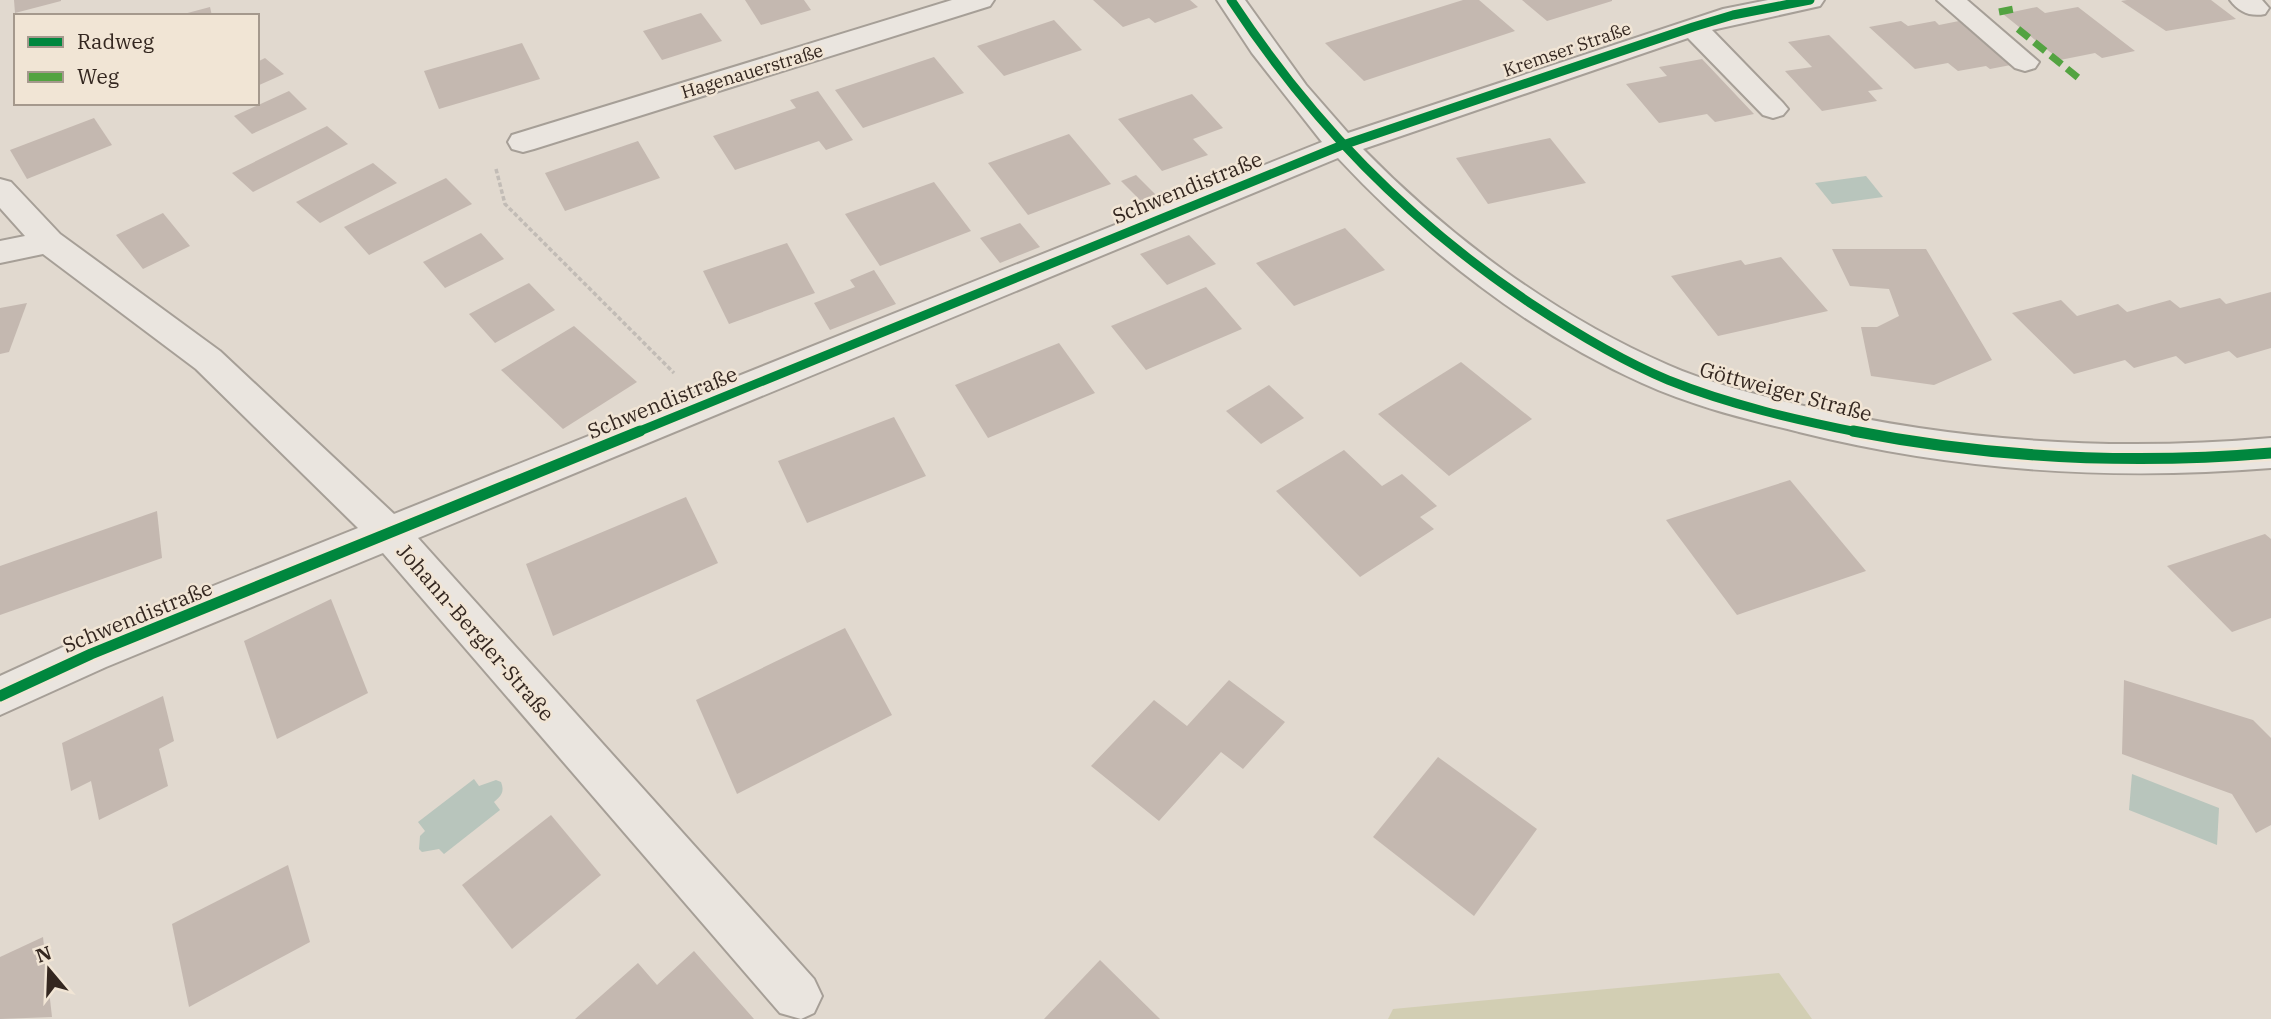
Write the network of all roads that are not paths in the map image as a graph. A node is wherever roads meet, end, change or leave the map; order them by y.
1 (980, 0) edge
2 (1231, 0) edge
3 (1810, 0) edge
4 (1951, 0) edge
5 (1693, 27) junction
6 (2025, 62) dead end
7 (1773, 109) dead end
8 (523, 142) road end
9 (1340, 146) junction
10 (0, 189) edge
11 (49, 242) junction
12 (0, 252) edge
13 (2271, 453) edge
14 (390, 534) junction
15 (0, 696) edge
16 (797, 996) dead end

1 - 8 street, Hagenauerstraße
2 - 9 street, Göttweiger Straße
3 - 5 street, Kremser Straße
4 - 6 street
5 - 7 street
5 - 9 street, Kremser Straße
9 - 13 street, Göttweiger Straße
9 - 14 street, Schwendistraße
10 - 11 street, Johann-Bergler-Straße
11 - 12 street
11 - 14 street, Johann-Bergler-Straße
14 - 15 street, Schwendistraße
14 - 16 street, Johann-Bergler-Straße

